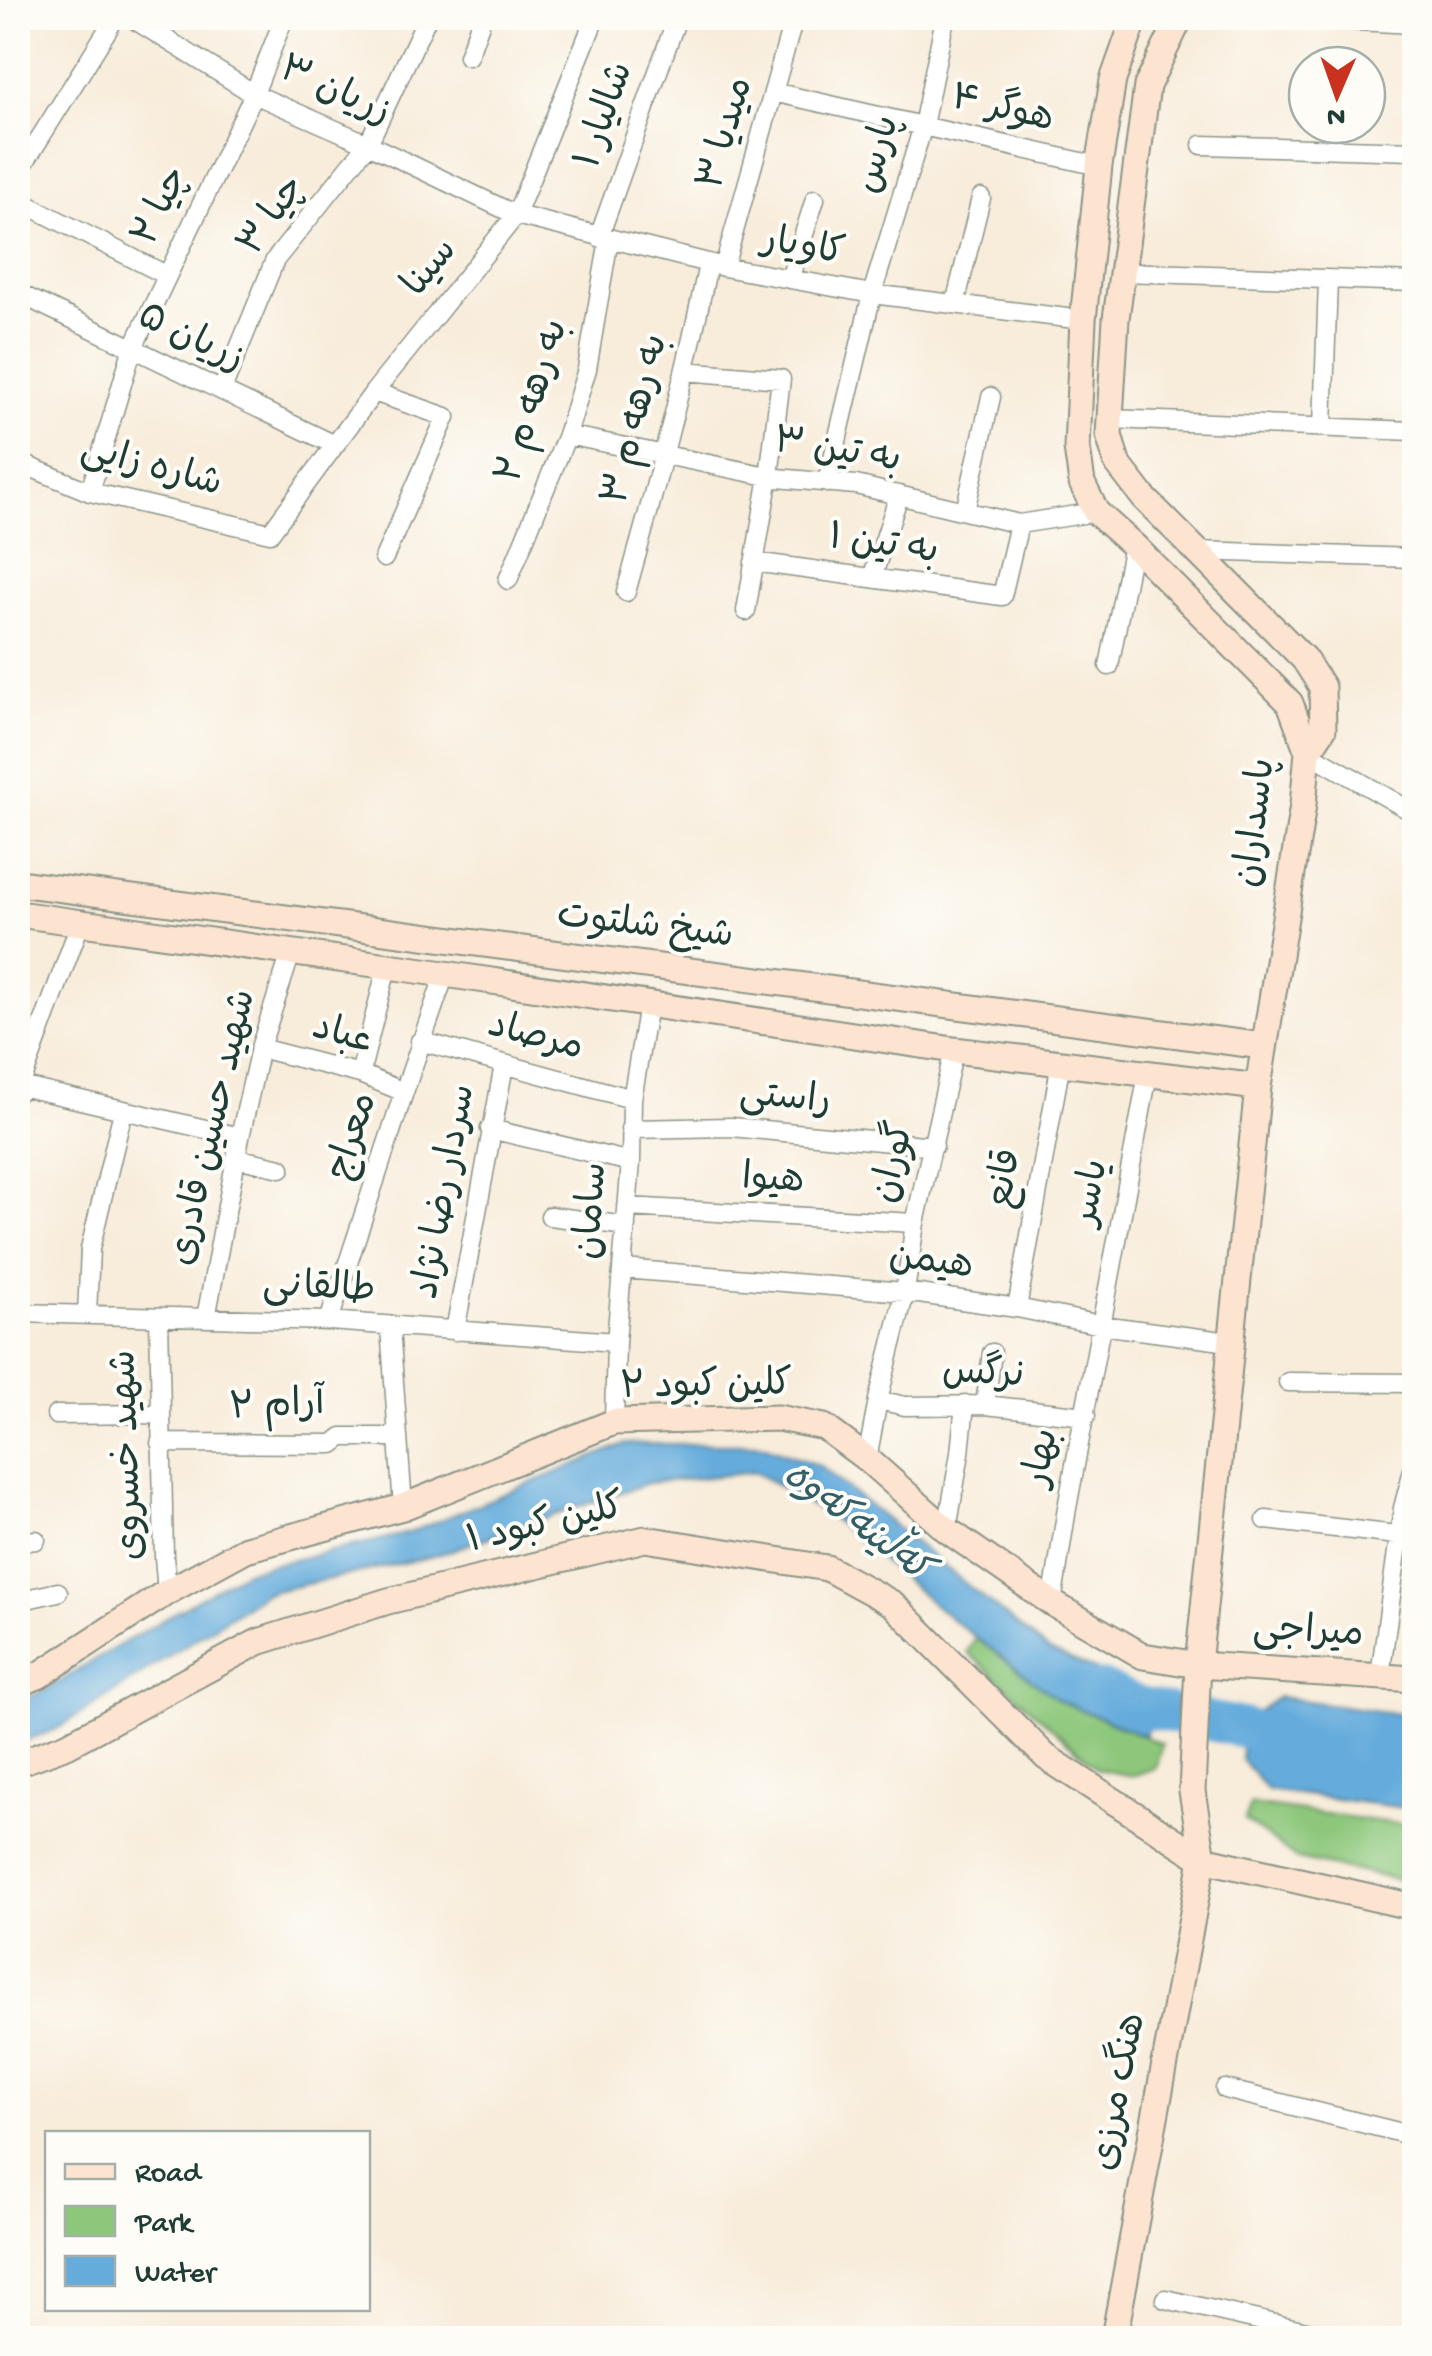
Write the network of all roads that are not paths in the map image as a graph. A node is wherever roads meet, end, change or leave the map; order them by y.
1 (115, 18) edge
2 (132, 18) edge
3 (284, 18) edge
4 (427, 18) edge
5 (482, 18) edge
6 (595, 18) edge
7 (676, 18) edge
8 (794, 18) edge
9 (946, 18) edge
10 (1136, 18) edge
11 (1180, 18) edge
12 (1299, 18) edge
13 (1414, 24) edge
14 (468, 56) dead end
15 (774, 92) junction
16 (254, 94) junction
17 (923, 126) junction
18 (368, 144) junction
19 (1202, 145) dead end
20 (1414, 151) edge
21 (1099, 166) junction
22 (18, 173) edge
23 (981, 198) dead end
24 (18, 200) edge
25 (815, 200) dead end
26 (516, 215) junction
27 (604, 238) junction
28 (716, 266) junction
29 (1122, 272) junction
30 (166, 275) junction
31 (790, 279) junction
32 (1328, 280) junction
33 (1414, 282) edge
34 (18, 293) edge
35 (872, 294) junction
36 (955, 304) junction
37 (1083, 320) junction
38 (132, 350) junction
39 (685, 372) junction
40 (222, 390) junction
41 (374, 392) junction
42 (991, 397) dead end
43 (1109, 419) junction
44 (1323, 427) junction
45 (1414, 431) edge
46 (566, 435) junction
47 (335, 446) junction
48 (665, 454) junction
49 (18, 462) edge
50 (769, 476) junction
51 (827, 482) junction
52 (90, 492) junction
53 (898, 495) junction
54 (965, 511) junction
55 (1096, 512) junction
56 (1020, 524) junction
57 (270, 533) joint
58 (1133, 545) junction
59 (1196, 551) junction
60 (384, 558) dead end
61 (1414, 558) edge
62 (754, 562) junction
63 (872, 578) junction
64 (508, 580) dead end
65 (626, 592) dead end
66 (746, 611) dead end
67 (1108, 666) dead end
68 (1308, 752) junction
69 (1414, 813) edge
70 (18, 883) edge
71 (18, 914) edge
72 (80, 924) junction
73 (290, 953) junction
74 (387, 967) junction
75 (445, 974) junction
76 (648, 1005) junction
77 (420, 1042) junction
78 (1263, 1046) junction
79 (260, 1048) junction
80 (954, 1050) junction
81 (1062, 1062) junction
82 (504, 1065) junction
83 (360, 1074) junction
84 (1148, 1074) junction
85 (1258, 1087) junction
86 (19, 1089) edge
87 (404, 1092) junction
88 (632, 1100) junction
89 (122, 1112) junction
90 (490, 1129) junction
91 (630, 1129) junction
92 (240, 1137) junction
93 (934, 1146) junction
94 (236, 1158) junction
95 (631, 1162) junction
96 (281, 1168) dead end
97 (627, 1206) junction
98 (550, 1216) dead end
99 (915, 1223) junction
100 (626, 1226) junction
101 (622, 1268) junction
102 (905, 1292) junction
103 (1017, 1308) junction
104 (18, 1313) edge
105 (87, 1314) junction
106 (158, 1317) junction
107 (206, 1318) junction
108 (330, 1321) junction
109 (1101, 1324) junction
110 (390, 1327) junction
111 (455, 1331) junction
112 (616, 1342) junction
113 (1230, 1342) junction
114 (992, 1353) dead end
115 (1288, 1382) dead end
116 (1414, 1383) edge
117 (878, 1400) junction
118 (965, 1404) junction
119 (985, 1404) junction
120 (160, 1414) junction
121 (56, 1415) dead end
122 (1086, 1416) junction
123 (614, 1422) junction
124 (398, 1437) junction
125 (160, 1444) junction
126 (867, 1460) junction
127 (1414, 1466) edge
128 (403, 1507) junction
129 (1266, 1520) dead end
130 (947, 1530) junction
131 (1406, 1537) edge
132 (58, 1592) dead end
133 (167, 1592) junction
134 (18, 1601) edge
135 (1052, 1604) junction
136 (1198, 1665) junction
137 (1380, 1676) junction
138 (1414, 1679) edge
139 (18, 1684) edge
140 (18, 1763) edge
141 (1192, 1790) joint
142 (1203, 1860) junction
143 (1414, 1906) edge
144 (1225, 2089) dead end
145 (1414, 2136) edge
146 (1164, 2299) dead end
147 (1114, 2338) edge
148 (1337, 2338) edge

1 - 22 street
2 - 16 street, زریان ۳
3 - 16 street, چیا ۲
4 - 18 street, چیا ۳
5 - 14 street
6 - 26 street, سینا
7 - 27 street, شالیار ۱
8 - 15 street, میدیا ۳
9 - 17 street, پارس
10 - 21 main road, پاسداران
11 - 29 main road
12 - 13 street
15 - 17 street, هوگر ۴
15 - 28 street, میدیا ۳
16 - 18 street, زریان ۳
16 - 30 street, چیا ۲
17 - 21 street, هوگر ۴
17 - 35 street, پارس
18 - 26 street, زریان ۳
18 - 40 street, چیا ۳
19 - 20 street
21 - 37 main road, پاسداران
23 - 36 street
24 - 30 street
25 - 31 street
26 - 27 street, کاویار
26 - 41 street, سینا
27 - 28 street, کاویار
27 - 46 street, به رهه م ۲
28 - 31 street, کاویار
28 - 39 street, به رهه م ۳
29 - 32 street
29 - 43 main road
30 - 38 street, چیا ۲
31 - 35 street, کاویار
32 - 33 street
32 - 44 street
34 - 38 street, زریان ۵
35 - 36 street, کاویار
35 - 51 street, پارس
36 - 37 street, کاویار
37 - 55 main road, پاسداران
38 - 40 street, زریان ۵
38 - 52 street, چیا ۲
39 - 48 street, به رهه م ۳
39 - 50 street
40 - 47 street, زریان ۵
41 - 47 street, سینا
41 - 60 street
42 - 54 street
43 - 44 street
43 - 59 main road
44 - 45 street
46 - 48 street, به تین ۳
46 - 64 street, به رهه م ۲
47 - 57 street, سینا
48 - 50 street, به تین ۳
48 - 65 street, به رهه م ۳
49 - 52 street, شاره زایی
50 - 51 street, به تین ۳
50 - 62 street
51 - 53 street, به تین ۳
52 - 57 street, شاره زایی
53 - 54 street, به تین ۳
53 - 63 street
54 - 56 street, به تین ۳
55 - 56 street, به تین ۳
55 - 58 main road, پاسداران
56 - 63 street, به تین ۱
58 - 67 street
58 - 68 main road, پاسداران
59 - 61 street
59 - 68 main road
62 - 63 street, به تین ۱
62 - 66 street
68 - 69 street
68 - 78 main road, پاسداران
70 - 78 main road, شیخ شلتوت
71 - 72 main road, شیخ شلتوت
72 - 73 main road, شیخ شلتوت
72 - 86 street
73 - 74 main road, شیخ شلتوت
73 - 79 street, شهید حسین قادری
74 - 75 main road, شیخ شلتوت
74 - 83 street
75 - 76 main road, شیخ شلتوت
75 - 77 street, معراج
76 - 80 main road, شیخ شلتوت
76 - 88 street, سامان
77 - 82 street, مرصاد
77 - 87 street, معراج
78 - 85 main road, پاسداران
79 - 83 street, عباد
79 - 92 street, شهید حسین قادری
80 - 81 main road, شیخ شلتوت
80 - 93 street, گوران
81 - 84 main road, شیخ شلتوت
81 - 103 street, قانع
82 - 88 street, مرصاد
82 - 90 street, سردار رضا نژاد
83 - 87 street, عباد
84 - 85 main road, شیخ شلتوت
84 - 109 street, یاسر
85 - 113 main road, پاسداران
86 - 89 street
87 - 108 street, معراج
88 - 91 street, سامان
89 - 92 street
89 - 105 street
90 - 95 street
90 - 111 street, سردار رضا نژاد
91 - 93 street, راستی
91 - 95 street, سامان
92 - 94 street, شهید حسین قادری
93 - 99 street, گوران
94 - 96 street
94 - 107 street, شهید حسین قادری
95 - 97 street, سامان
97 - 99 street, هیوا
97 - 100 street, سامان
98 - 100 street
99 - 102 street, گوران
100 - 101 street, سامان
101 - 102 street, هیمن
101 - 112 street, سامان
102 - 103 street, هیمن
102 - 117 street, گوران
103 - 109 street, هیمن
104 - 105 street, طالقانی
105 - 106 street, طالقانی
106 - 107 street, طالقانی
106 - 120 street, شهید خسروی
107 - 108 street, طالقانی
108 - 110 street, طالقانی
109 - 113 street, هیمن
109 - 122 street, بهار
110 - 111 street, طالقانی
110 - 124 street
111 - 112 street, طالقانی
112 - 123 street, سامان
113 - 136 main road, پاسداران
114 - 119 street
115 - 116 street
117 - 118 street, نرگس
117 - 126 street, گوران
118 - 119 street, نرگس
118 - 130 street
119 - 122 street, نرگس
120 - 121 street
120 - 125 street, شهید خسروی
122 - 135 street, بهار
123 - 126 main road, کلین کبود ۲
123 - 128 main road, کلین کبود ۲
124 - 125 street, آرام ۲
124 - 128 street
125 - 133 street, شهید خسروی
126 - 130 main road, کلین کبود ۲
127 - 131 street
128 - 133 main road, کلین کبود ۲
129 - 131 street
130 - 135 main road, کلین کبود ۲
131 - 137 street
132 - 134 street
133 - 139 main road, کلین کبود ۲
135 - 136 main road, کلین کبود ۲
136 - 137 main road, میراجی
136 - 141 main road, پاسداران
137 - 138 main road, میراجی
140 - 142 main road, کلین کبود ۱
141 - 142 main road, هنگ مرزی
142 - 143 main road
142 - 147 main road, هنگ مرزی
144 - 145 street
146 - 148 street

